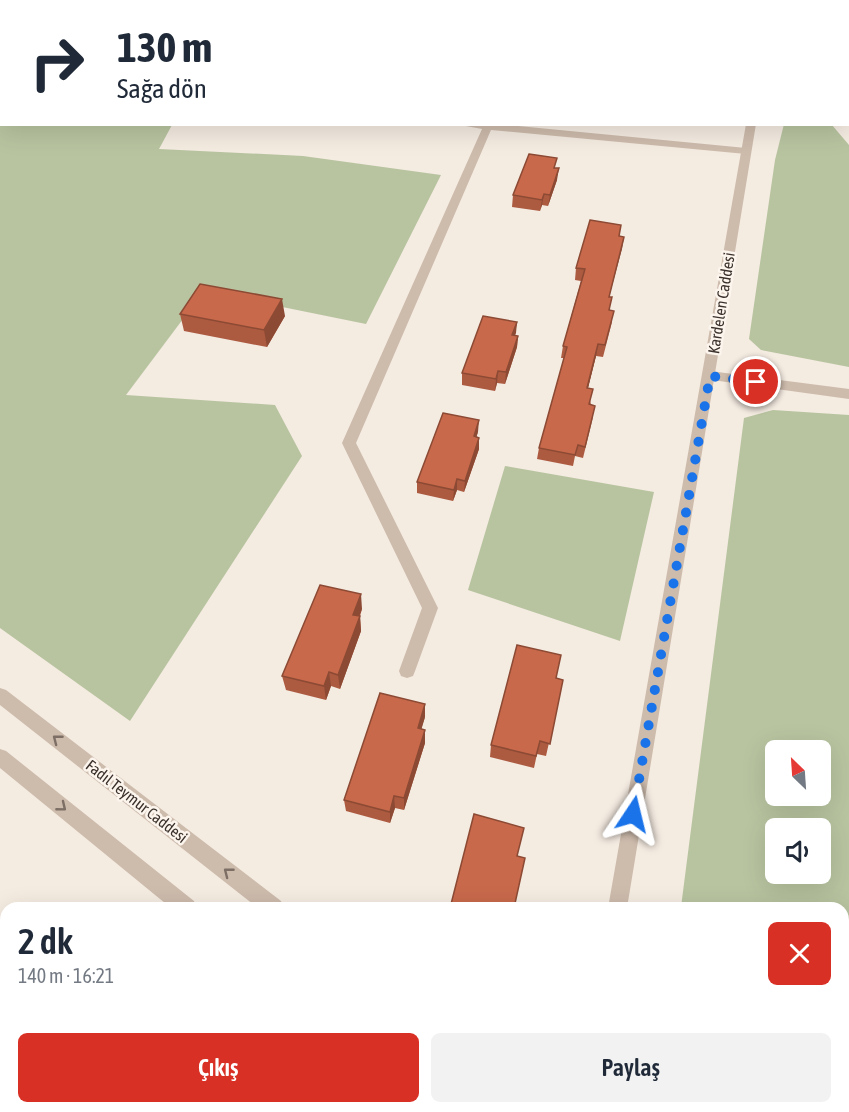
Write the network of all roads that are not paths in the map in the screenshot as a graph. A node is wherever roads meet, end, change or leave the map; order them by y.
1 (488, 126) edge
2 (498, 126) edge
3 (751, 126) edge
4 (746, 151) junction
5 (710, 376) junction
6 (849, 394) edge
7 (407, 671) dead end
8 (0, 695) edge
9 (0, 757) edge
10 (180, 902) edge
11 (266, 902) edge
12 (618, 902) edge

1 - 7 street
2 - 4 street
3 - 4 street, Kardelen Caddesi
4 - 5 street, Kardelen Caddesi
5 - 6 street
5 - 12 street, Kardelen Caddesi
11 -> 8 street, Fadıl Teymur Caddesi
9 -> 10 street

